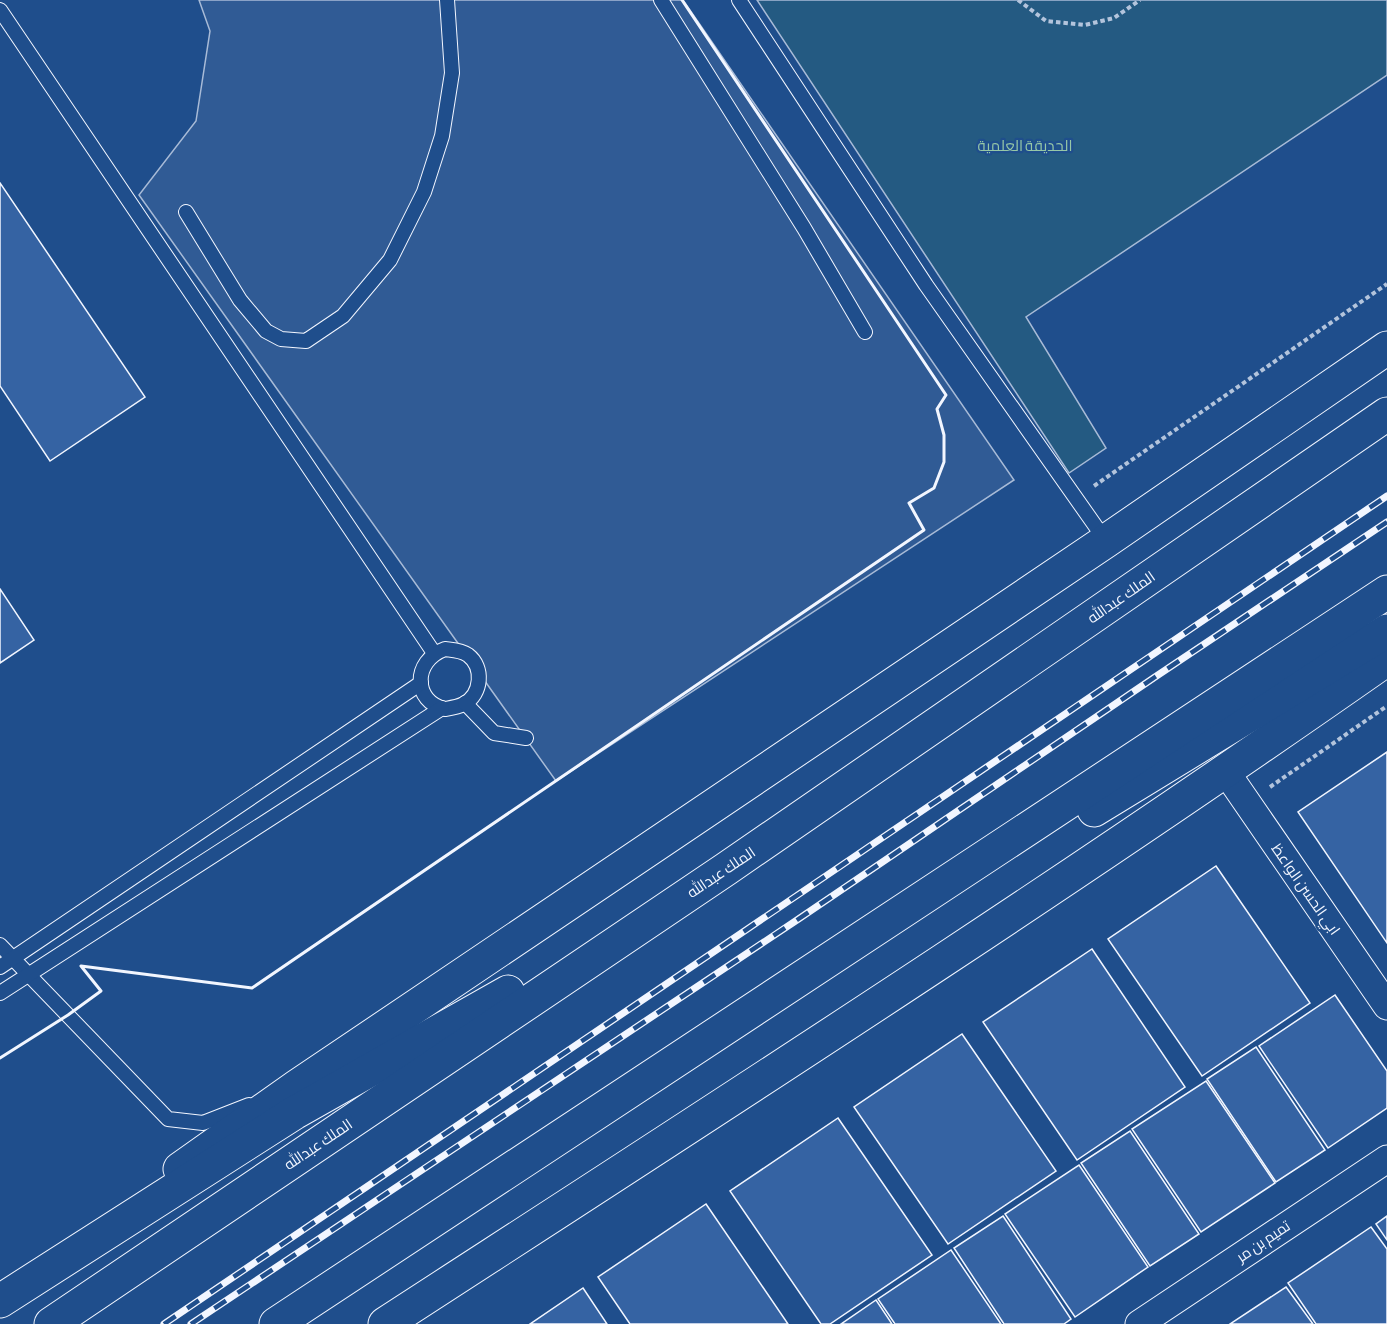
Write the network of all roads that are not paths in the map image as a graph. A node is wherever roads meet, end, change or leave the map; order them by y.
1 (447, 0) edge
2 (661, 0) edge
3 (739, 0) edge
4 (0, 10) edge
5 (186, 212) dead end
6 (865, 332) dead end
7 (1387, 348) edge
8 (1387, 406) edge
9 (1387, 414) edge
10 (1319, 461) junction
11 (1106, 541) junction
12 (1387, 591) edge
13 (1387, 631) edge
14 (434, 653) junction
15 (1387, 659) edge
16 (421, 683) junction
17 (465, 703) junction
18 (442, 708) junction
19 (526, 738) dead end
20 (1226, 772) junction
21 (726, 869) junction
22 (0, 945) edge
23 (6, 963) edge
24 (28, 975) junction
25 (0, 993) edge
26 (1387, 1006) edge
27 (296, 1087) junction
28 (537, 1150) junction
29 (1387, 1159) edge
30 (0, 1296) edge
31 (0, 1301) edge
32 (51, 1324) edge
33 (276, 1324) edge
34 (385, 1324) edge
35 (1139, 1324) edge

1 - 5 lane
2 - 6 lane
3 - 11 lane
4 - 14 lane
7 - 11 main road
8 - 10 main road
9 - 10 main road, الملك عبدالله
10 - 21 main road, الملك عبدالله
11 - 27 main road
12 - 28 main road
13 - 28 main road
14 - 16 lane
14 - 17 lane
15 - 20 main road
16 - 18 lane
16 - 23 lane
17 - 18 lane
17 - 19 lane
18 - 24 lane
20 - 26 street, ابي الحسن الواعظ
20 - 34 main road
21 - 31 main road
21 - 32 main road, الملك عبدالله
22 - 23 lane
23 - 24 lane
24 - 25 lane
24 - 27 lane
27 - 30 main road
28 - 33 main road
29 - 35 street, تميم بن مر

